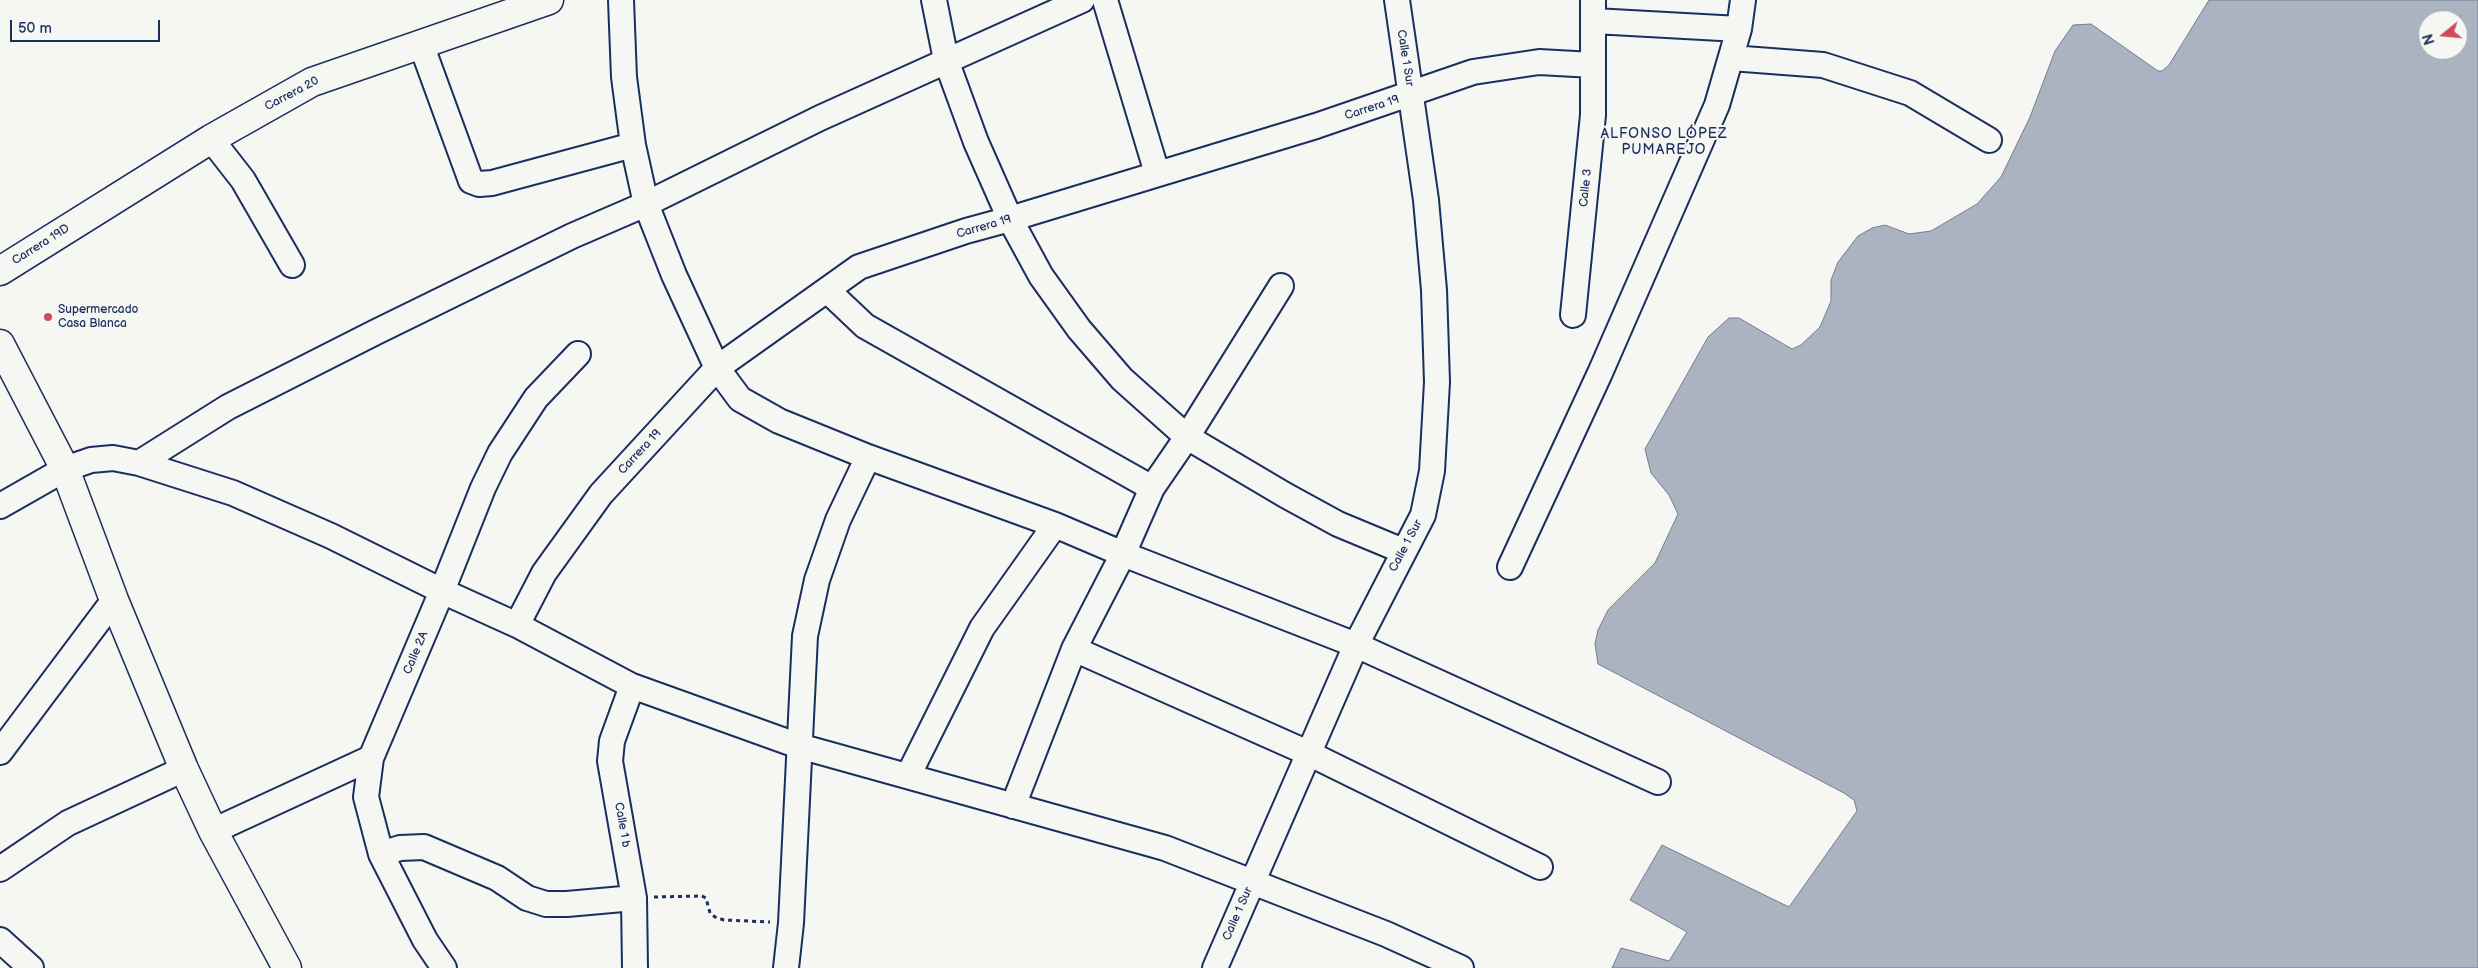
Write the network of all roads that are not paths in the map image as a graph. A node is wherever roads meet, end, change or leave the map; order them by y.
1 (621, 0) edge
2 (934, 0) edge
3 (1082, 0) edge
4 (1105, 0) edge
5 (1397, 0) edge
6 (1743, 0) edge
7 (534, 2) edge
8 (1594, 11) edge
9 (1739, 29) junction
10 (421, 44) junction
11 (1731, 58) junction
12 (946, 60) junction
13 (1593, 65) junction
14 (1411, 95) junction
15 (211, 139) junction
16 (1989, 140) dead end
17 (633, 144) junction
18 (1157, 174) junction
19 (646, 204) junction
20 (83, 220) joint
21 (1010, 220) junction
22 (292, 265) dead end
23 (0, 271) edge
24 (1281, 286) dead end
25 (828, 291) junction
26 (1573, 315) dead end
27 (0, 344) edge
28 (578, 354) dead end
29 (717, 368) junction
30 (1188, 436) junction
31 (868, 457) junction
32 (139, 463) junction
33 (65, 469) junction
34 (1152, 488) junction
35 (0, 506) edge
36 (1055, 525) junction
37 (1403, 551) junction
38 (1123, 554) junction
39 (1510, 566) dead end
40 (442, 591) junction
41 (114, 600) junction
42 (518, 625) junction
43 (1356, 645) junction
44 (1074, 649) junction
45 (632, 686) junction
46 (799, 746) junction
47 (0, 752) edge
48 (1308, 753) junction
49 (370, 758) junction
50 (184, 769) junction
51 (908, 776) junction
52 (1658, 782) dead end
53 (1013, 806) junction
54 (213, 831) junction
55 (381, 854) junction
56 (1540, 867) dead end
57 (0, 869) edge
58 (1252, 881) junction
59 (634, 898) junction
60 (0, 940) edge
61 (31, 968) edge
62 (287, 968) edge
63 (444, 968) edge
64 (635, 968) edge
65 (786, 968) edge
66 (1215, 968) edge
67 (1461, 968) edge

1 - 17 street
2 - 12 street
3 - 12 street
4 - 18 street
5 - 14 street, Calle 1 Sur
6 - 9 street
7 - 10 main road, Carrera 20
8 - 9 street
8 - 13 street, Calle 3
9 - 11 street
10 - 15 main road, Carrera 20
10 - 17 street
11 - 16 street
11 - 39 street
12 - 19 street
12 - 21 street
13 - 14 street, Carrera 19
13 - 26 street, Calle 3
14 - 18 street, Carrera 19
14 - 37 street, Calle 1 Sur
15 - 20 main road, Carrera 20
15 - 22 street
17 - 19 street
18 - 21 street, Carrera 19
19 - 29 street
19 - 32 street
20 - 23 main road, Carrera 19D
21 - 25 street, Carrera 19
21 - 30 street
24 - 30 street
25 - 29 street, Carrera 19
25 - 34 street
27 - 33 main road
28 - 40 street, Calle 2A
29 - 31 street
29 - 42 street, Carrera 19
30 - 34 street
30 - 37 street
31 - 36 street
31 - 46 street
32 - 33 street
32 - 40 street
33 - 35 street
33 - 41 main road
34 - 38 street
36 - 38 street
36 - 51 street
37 - 43 street, Calle 1 Sur
38 - 43 street
38 - 44 street
40 - 42 street
40 - 49 street, Calle 2A
41 - 47 street
41 - 50 main road
42 - 45 street
43 - 48 street, Calle 1 Sur
43 - 52 street
44 - 48 street
44 - 53 street
45 - 46 street
45 - 59 street, Calle 1 b
46 - 51 street
46 - 65 street
48 - 56 street
48 - 58 street, Calle 1 Sur
49 - 54 street
49 - 55 street, Calle 2A
50 - 54 main road
50 - 57 street
51 - 53 street
53 - 58 street
54 - 62 main road
55 - 59 street
55 - 63 street, Calle 2A
58 - 66 street, Calle 1 Sur
58 - 67 street
59 - 64 street, Calle 1 b
60 - 61 street

